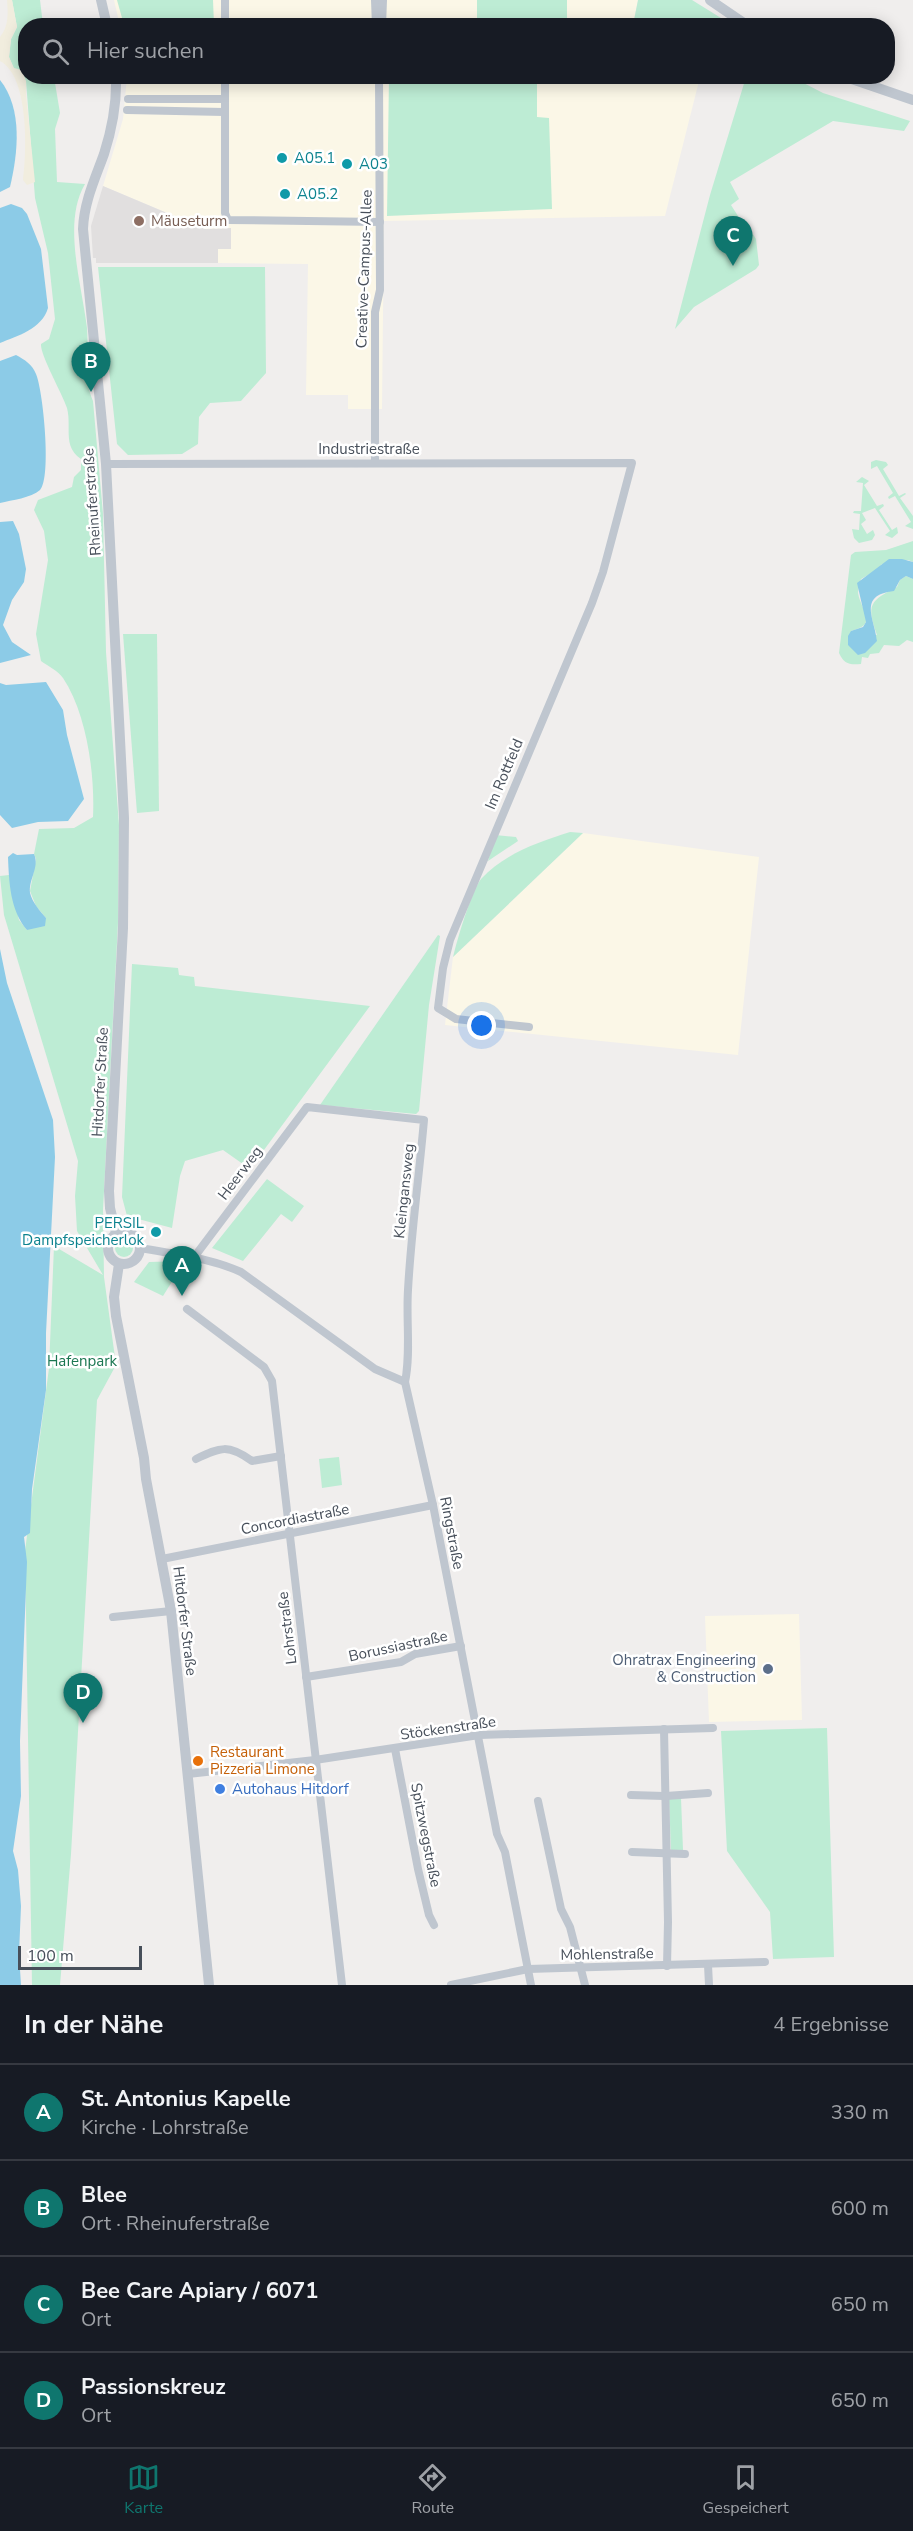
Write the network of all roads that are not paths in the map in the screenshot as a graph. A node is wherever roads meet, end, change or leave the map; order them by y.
1 (101, 0) edge
2 (225, 0) edge
3 (375, 0) edge
4 (383, 0) edge
5 (710, 0) edge
6 (106, 18) edge
7 (225, 18) edge
8 (376, 18) edge
9 (382, 18) edge
10 (736, 18) edge
11 (116, 84) edge
12 (225, 84) edge
13 (379, 84) edge
14 (866, 84) edge
15 (128, 99) dead end
16 (225, 99) junction
17 (913, 100) edge
18 (127, 110) dead end
19 (224, 112) junction
20 (380, 222) junction
21 (375, 462) junction
22 (632, 463) joint
23 (106, 464) junction
24 (123, 931) joint
25 (529, 1027) dead end
26 (306, 1107) joint
27 (116, 1233) junction
28 (141, 1248) junction
29 (195, 1256) junction
30 (119, 1264) junction
31 (187, 1309) dead end
32 (405, 1382) junction
33 (281, 1456) junction
34 (196, 1459) dead end
35 (433, 1505) junction
36 (289, 1534) junction
37 (162, 1559) junction
38 (171, 1611) junction
39 (113, 1617) dead end
40 (461, 1646) junction
41 (306, 1677) junction
42 (712, 1728) dead end
43 (664, 1729) junction
44 (479, 1735) junction
45 (395, 1749) junction
46 (315, 1760) junction
47 (188, 1774) junction
48 (708, 1793) dead end
49 (631, 1795) dead end
50 (665, 1796) junction
51 (538, 1801) dead end
52 (632, 1852) dead end
53 (667, 1854) junction
54 (685, 1854) dead end
55 (434, 1925) dead end
56 (765, 1962) dead end
57 (708, 1965) junction
58 (667, 1966) junction
59 (580, 1968) junction
60 (528, 1969) junction
61 (209, 1985) edge
62 (342, 1985) edge
63 (451, 1985) edge
64 (531, 1985) edge
65 (585, 1985) edge
66 (709, 1985) edge

1 - 6 street
2 - 7 street
3 - 8 street
4 - 9 street
5 - 10 street
11 - 23 street, Rheinuferstraße
12 - 16 street
13 - 20 street, Creative-Campus-Allee
14 - 17 street
15 - 16 street
16 - 19 street
18 - 19 street
19 - 20 street
20 - 21 street, Creative-Campus-Allee
21 - 22 street, Industriestraße
21 - 23 street, Industriestraße
22 - 25 street, Im Rottfeld
23 - 24 street, Rheinuferstraße
24 - 27 street, Hitdorfer Straße
26 - 29 street, Heerweg
26 - 32 street, Kleingansweg
27 - 28 street
27 - 30 street
28 - 29 street
28 - 30 street
29 - 32 street
30 - 37 street, Hitdorfer Straße
31 - 33 street, Lohrstraße
32 - 35 street, Ringstraße
33 - 34 street
33 - 36 street, Lohrstraße
35 - 36 street, Concordiastraße
35 - 40 street, Ringstraße
36 - 37 street, Concordiastraße
36 - 41 street, Lohrstraße
37 - 38 street, Hitdorfer Straße
38 - 39 street
38 - 47 street, Hitdorfer Straße
40 - 41 street, Borussiastraße
40 - 44 street, Ringstraße
41 - 46 street, Lohrstraße
42 - 43 street, Stöckenstraße
43 - 44 street, Stöckenstraße
43 - 50 street
44 - 45 street, Stöckenstraße
44 - 60 street, Ringstraße
45 - 46 street, Stöckenstraße
45 - 55 street, Spitzwegstraße
46 - 47 street, Stöckenstraße
46 - 62 street, Lohrstraße
47 - 61 street, Hitdorfer Straße
48 - 50 street
49 - 50 street
50 - 53 street
51 - 59 street
52 - 53 street
53 - 54 street
53 - 58 street
56 - 57 street, Mohlenstraße
57 - 58 street, Mohlenstraße
57 - 66 street
58 - 59 street, Mohlenstraße
59 - 60 street, Mohlenstraße
59 - 65 street
60 - 63 street, Mohlenstraße
60 - 64 street, Ringstraße

